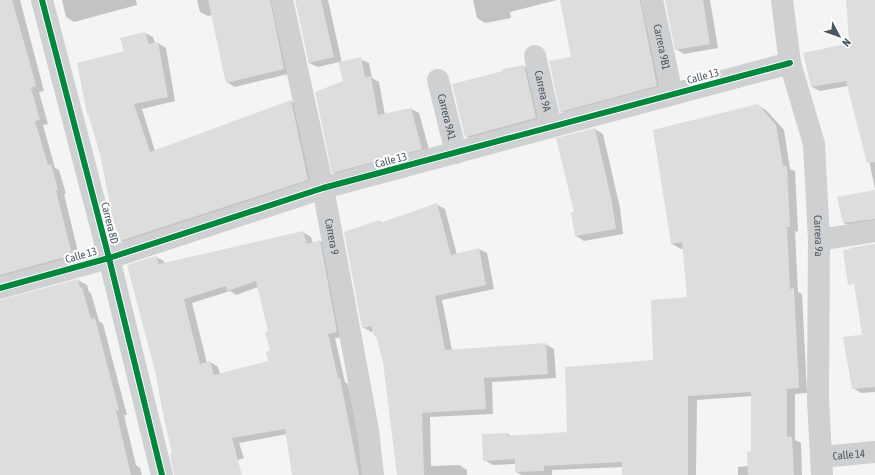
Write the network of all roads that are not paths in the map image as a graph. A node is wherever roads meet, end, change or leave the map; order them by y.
1 (42, 0) edge
2 (282, 0) edge
3 (652, 0) edge
4 (782, 0) edge
5 (535, 56) dead end
6 (790, 62) junction
7 (438, 80) dead end
8 (672, 94) junction
9 (552, 127) junction
10 (456, 153) junction
11 (324, 188) junction
12 (875, 231) edge
13 (819, 240) junction
14 (109, 258) junction
15 (0, 288) edge
16 (875, 452) edge
17 (822, 466) edge
18 (162, 475) edge
19 (373, 475) edge

1 - 14 street, Carrera 8D
2 - 11 street, Carrera 9
3 - 8 street, Carrera 9B1
4 - 6 street, Carrera 9a
5 - 9 street, Carrera 9A
6 - 8 street, Calle 13
6 - 13 street, Carrera 9a
7 - 10 street, Carrera 9A1
8 - 9 street, Calle 13
9 - 10 street, Calle 13
10 - 11 street, Calle 13
11 - 14 street, Calle 13
11 - 19 street, Carrera 9
12 - 13 street
13 - 17 street, Carrera 9a
14 - 15 street, Calle 13
14 - 18 street, Carrera 8D
16 - 17 street, Calle 14

